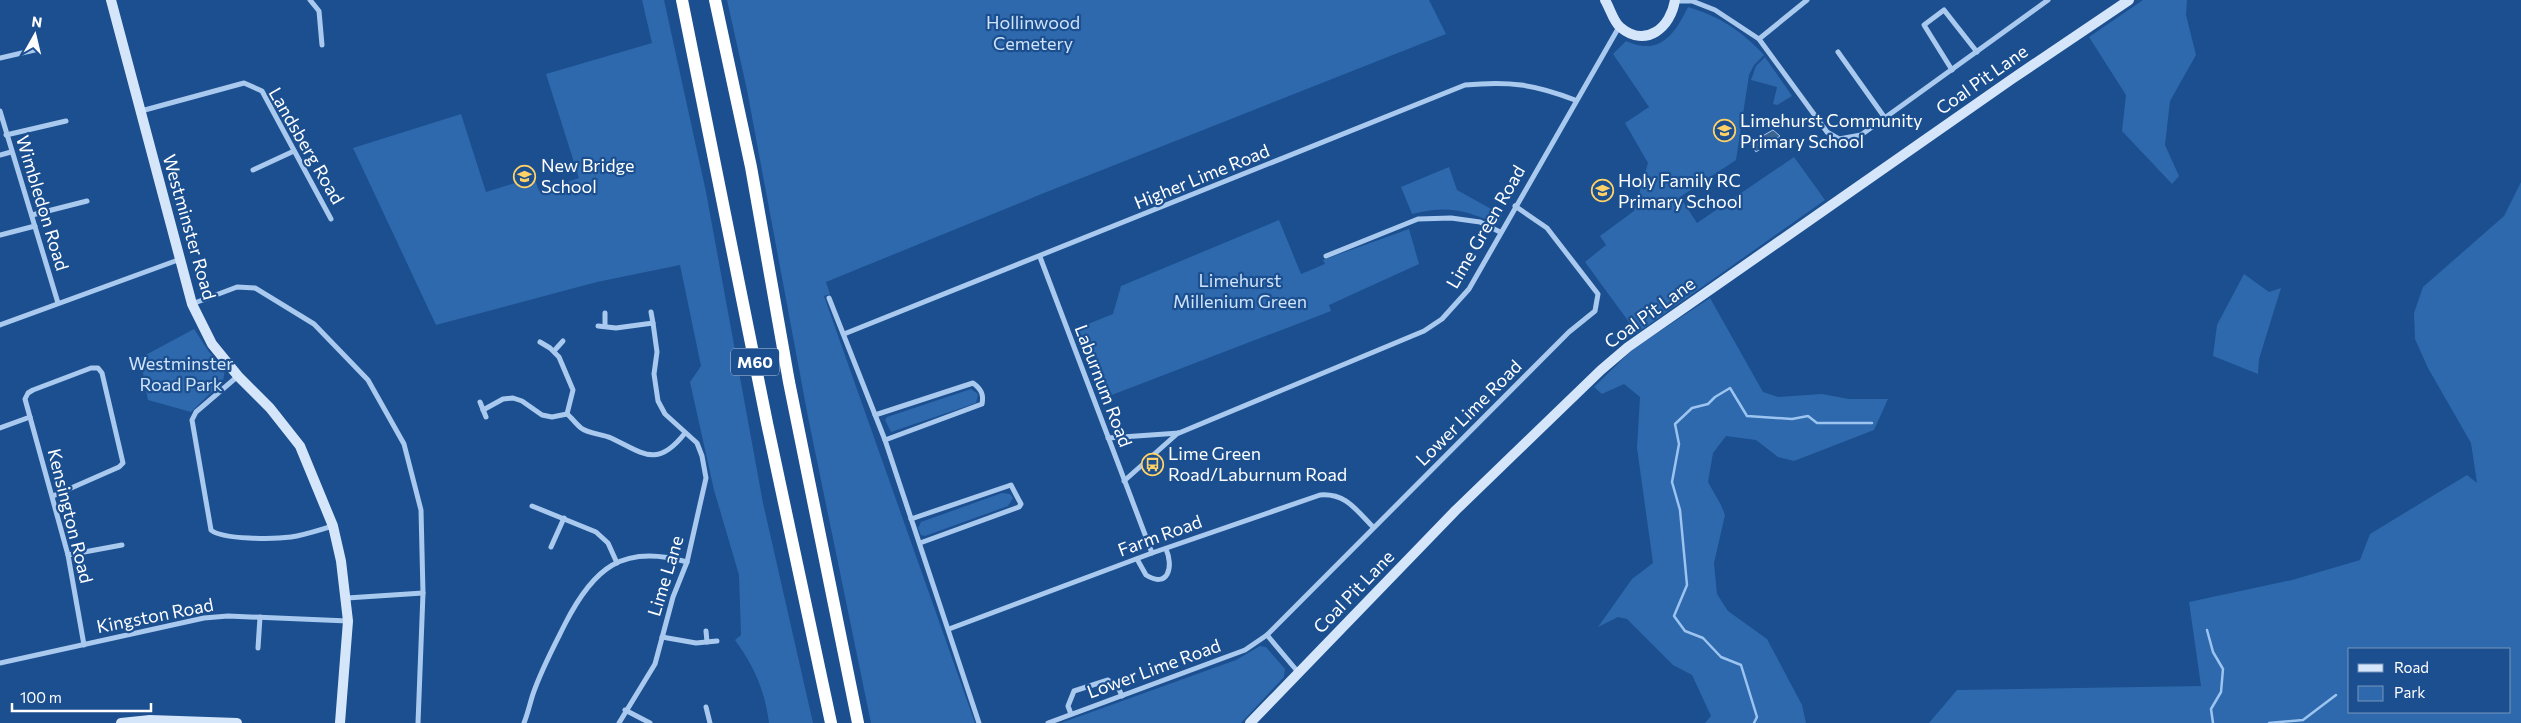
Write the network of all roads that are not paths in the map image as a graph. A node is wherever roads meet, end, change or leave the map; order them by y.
1 (111, 0) edge
2 (310, 0) edge
3 (682, 0) edge
4 (715, 0) edge
5 (1605, 0) edge
6 (1676, 0) edge
7 (1807, 0) edge
8 (2048, 0) edge
9 (2130, 0) edge
10 (1619, 27) junction
11 (1759, 39) junction
12 (322, 45) dead end
13 (39, 50) dead end
14 (1838, 52) dead end
15 (1977, 52) junction
16 (0, 58) edge
17 (1952, 70) junction
18 (1575, 100) junction
19 (0, 111) edge
20 (140, 111) junction
21 (1885, 118) junction
22 (66, 121) dead end
23 (6, 135) junction
24 (294, 151) junction
25 (11, 152) junction
26 (0, 155) edge
27 (254, 170) dead end
28 (86, 200) dead end
29 (1515, 206) junction
30 (32, 215) junction
31 (331, 219) dead end
32 (34, 226) junction
33 (1500, 232) junction
34 (0, 235) edge
35 (1326, 256) dead end
36 (1040, 257) junction
37 (178, 260) junction
38 (829, 298) dead end
39 (58, 303) junction
40 (192, 304) junction
41 (651, 312) dead end
42 (606, 313) dead end
43 (652, 323) junction
44 (0, 326) edge
45 (598, 326) dead end
46 (605, 326) junction
47 (844, 334) junction
48 (563, 341) dead end
49 (540, 342) dead end
50 (554, 351) junction
51 (238, 376) junction
52 (480, 402) dead end
53 (483, 410) junction
54 (567, 414) junction
55 (875, 415) junction
56 (486, 416) dead end
57 (30, 417) junction
58 (0, 428) edge
59 (685, 433) junction
60 (1179, 433) junction
61 (1108, 438) junction
62 (885, 440) junction
63 (1124, 481) junction
64 (53, 496) junction
65 (532, 506) dead end
66 (564, 518) junction
67 (911, 519) junction
68 (333, 526) junction
69 (1373, 527) junction
70 (920, 543) junction
71 (122, 545) dead end
72 (551, 547) dead end
73 (1166, 548) junction
74 (1152, 553) junction
75 (68, 555) junction
76 (1137, 559) junction
77 (687, 562) junction
78 (616, 563) junction
79 (423, 593) junction
80 (346, 598) junction
81 (260, 617) junction
82 (348, 621) junction
83 (949, 630) junction
84 (706, 631) dead end
85 (1267, 635) junction
86 (662, 636) junction
87 (717, 641) dead end
88 (707, 642) junction
89 (84, 645) junction
90 (258, 648) dead end
91 (0, 663) edge
92 (1298, 672) junction
93 (1122, 696) junction
94 (706, 707) dead end
95 (625, 710) junction
96 (1071, 714) junction
97 (121, 723) edge
98 (237, 723) edge
99 (340, 723) edge
100 (418, 723) edge
101 (524, 723) edge
102 (618, 723) edge
103 (650, 723) edge
104 (710, 723) edge
105 (831, 723) edge
106 (858, 723) edge
107 (979, 723) edge
108 (1048, 723) edge
109 (1250, 723) edge

1 - 20 street, Westminster Road
2 - 12 street
3 - 105 highway, M60
4 - 106 highway, M60
5 - 10 street
6 - 10 street
6 - 11 street
7 - 11 street
8 - 15 street
9 - 92 street, Coal Pit Lane
10 - 18 street, Lime Green Road
11 - 21 street
13 - 16 street
14 - 21 street
15 - 17 street
15 - 17 street
17 - 21 street
18 - 29 street, Lime Green Road
18 - 36 street, Higher Lime Road
19 - 23 street, Wimbledon Road
20 - 24 street, Landsberg Road
20 - 37 street, Westminster Road
22 - 23 street
23 - 25 street, Wimbledon Road
24 - 27 street
24 - 31 street, Landsberg Road
25 - 26 street
25 - 30 street, Wimbledon Road
28 - 30 street
29 - 33 street, Lime Green Road
29 - 69 street, Lower Lime Road
30 - 32 street, Wimbledon Road
32 - 34 street
32 - 39 street, Wimbledon Road
33 - 35 street
33 - 60 street, Lime Green Road
36 - 47 street, Higher Lime Road
36 - 61 street, Laburnum Road
37 - 39 street
37 - 40 street, Westminster Road
38 - 47 street
39 - 44 street
40 - 51 street, Westminster Road
40 - 79 street
41 - 43 street, Lime Lane
42 - 46 street
43 - 46 street
43 - 59 street, Lime Lane
45 - 46 street
47 - 55 street
48 - 50 street
49 - 50 street
50 - 54 street
51 - 68 street, Westminster Road
51 - 68 street
52 - 53 street
53 - 54 street
53 - 56 street
54 - 59 street
55 - 62 street
55 - 62 street
57 - 58 street
57 - 64 street, Kensington Road
57 - 64 street, Kensington Road
59 - 77 street, Lime Lane
60 - 61 street, Lime Green Road
60 - 63 street, Lime Green Road
61 - 63 street, Laburnum Road
62 - 67 street
63 - 74 street, Laburnum Road
64 - 75 street, Kensington Road
65 - 66 street
66 - 72 street
66 - 78 street
67 - 70 street
67 - 70 street
68 - 80 street, Westminster Road
69 - 73 street, Farm Road
69 - 85 street, Lower Lime Road
70 - 83 street
71 - 75 street
73 - 74 street, Farm Road
73 - 76 street
74 - 76 street, Farm Road
75 - 89 street, Kensington Road
76 - 83 street, Farm Road
77 - 78 street
77 - 86 street, Lime Lane
78 - 101 street
79 - 80 street
79 - 100 street
80 - 82 street, Westminster Road
81 - 82 street, Kingston Road
81 - 89 street, Kingston Road
81 - 90 street
82 - 99 street, Westminster Road
83 - 107 street
84 - 88 street
85 - 92 street
85 - 93 street, Lower Lime Road
86 - 88 street
86 - 95 street, Lime Lane
87 - 88 street
89 - 91 street, Kingston Road
92 - 109 street, Coal Pit Lane
93 - 96 street, Lower Lime Road
93 - 96 street
94 - 104 street
95 - 102 street, Lime Lane
95 - 103 street
96 - 108 street, Lower Lime Road
97 - 98 street

